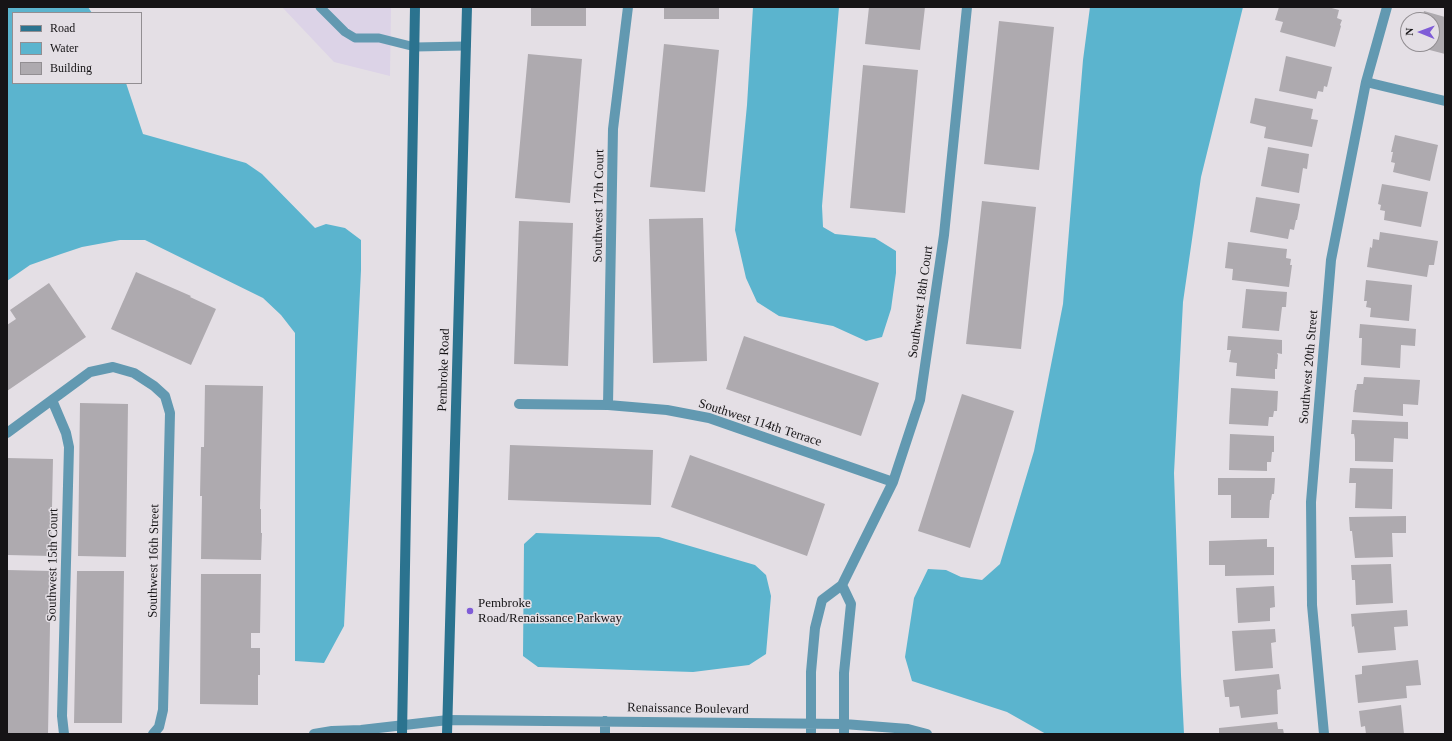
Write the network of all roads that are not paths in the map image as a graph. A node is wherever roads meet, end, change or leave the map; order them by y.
1 (320, 7) edge
2 (416, 7) edge
3 (467, 7) edge
4 (628, 7) edge
5 (967, 7) edge
6 (1387, 7) edge
7 (466, 46) junction
8 (415, 47) junction
9 (1366, 82) junction
10 (1445, 100) edge
11 (52, 400) junction
12 (519, 404) dead end
13 (608, 405) junction
14 (7, 433) edge
15 (893, 482) junction
16 (842, 584) junction
17 (448, 720) junction
18 (605, 721) junction
19 (402, 729) edge
20 (811, 729) edge
21 (844, 729) edge
22 (156, 731) edge
23 (64, 734) edge
24 (314, 734) edge
25 (447, 734) edge
26 (605, 734) edge
27 (927, 734) edge
28 (1324, 734) edge

1 - 8 lane
2 - 8 main road
3 - 7 main road, Pembroke Road
4 - 13 street, Southwest 17th Court
5 - 15 street, Southwest 18th Court
6 - 9 street, Southwest 20th Street
7 - 8 lane
7 - 17 main road, Pembroke Road
8 - 19 main road
9 - 10 street
9 - 28 street, Southwest 20th Street
11 - 14 street
11 - 22 street, Southwest 16th Street
11 - 23 street, Southwest 15th Court
12 - 13 street, Southwest 114th Terrace
13 - 15 street, Southwest 114th Terrace
15 - 16 street, Southwest 18th Court
16 - 20 street, Southwest 18th Court
16 - 21 street
17 - 18 street, Renaissance Boulevard
17 - 19 street, Renaissance Boulevard
17 - 25 main road, Pembroke Road
18 - 20 street, Renaissance Boulevard
18 - 26 street
19 - 24 street, Renaissance Boulevard
20 - 21 street, Renaissance Boulevard
21 - 27 street, Renaissance Boulevard

